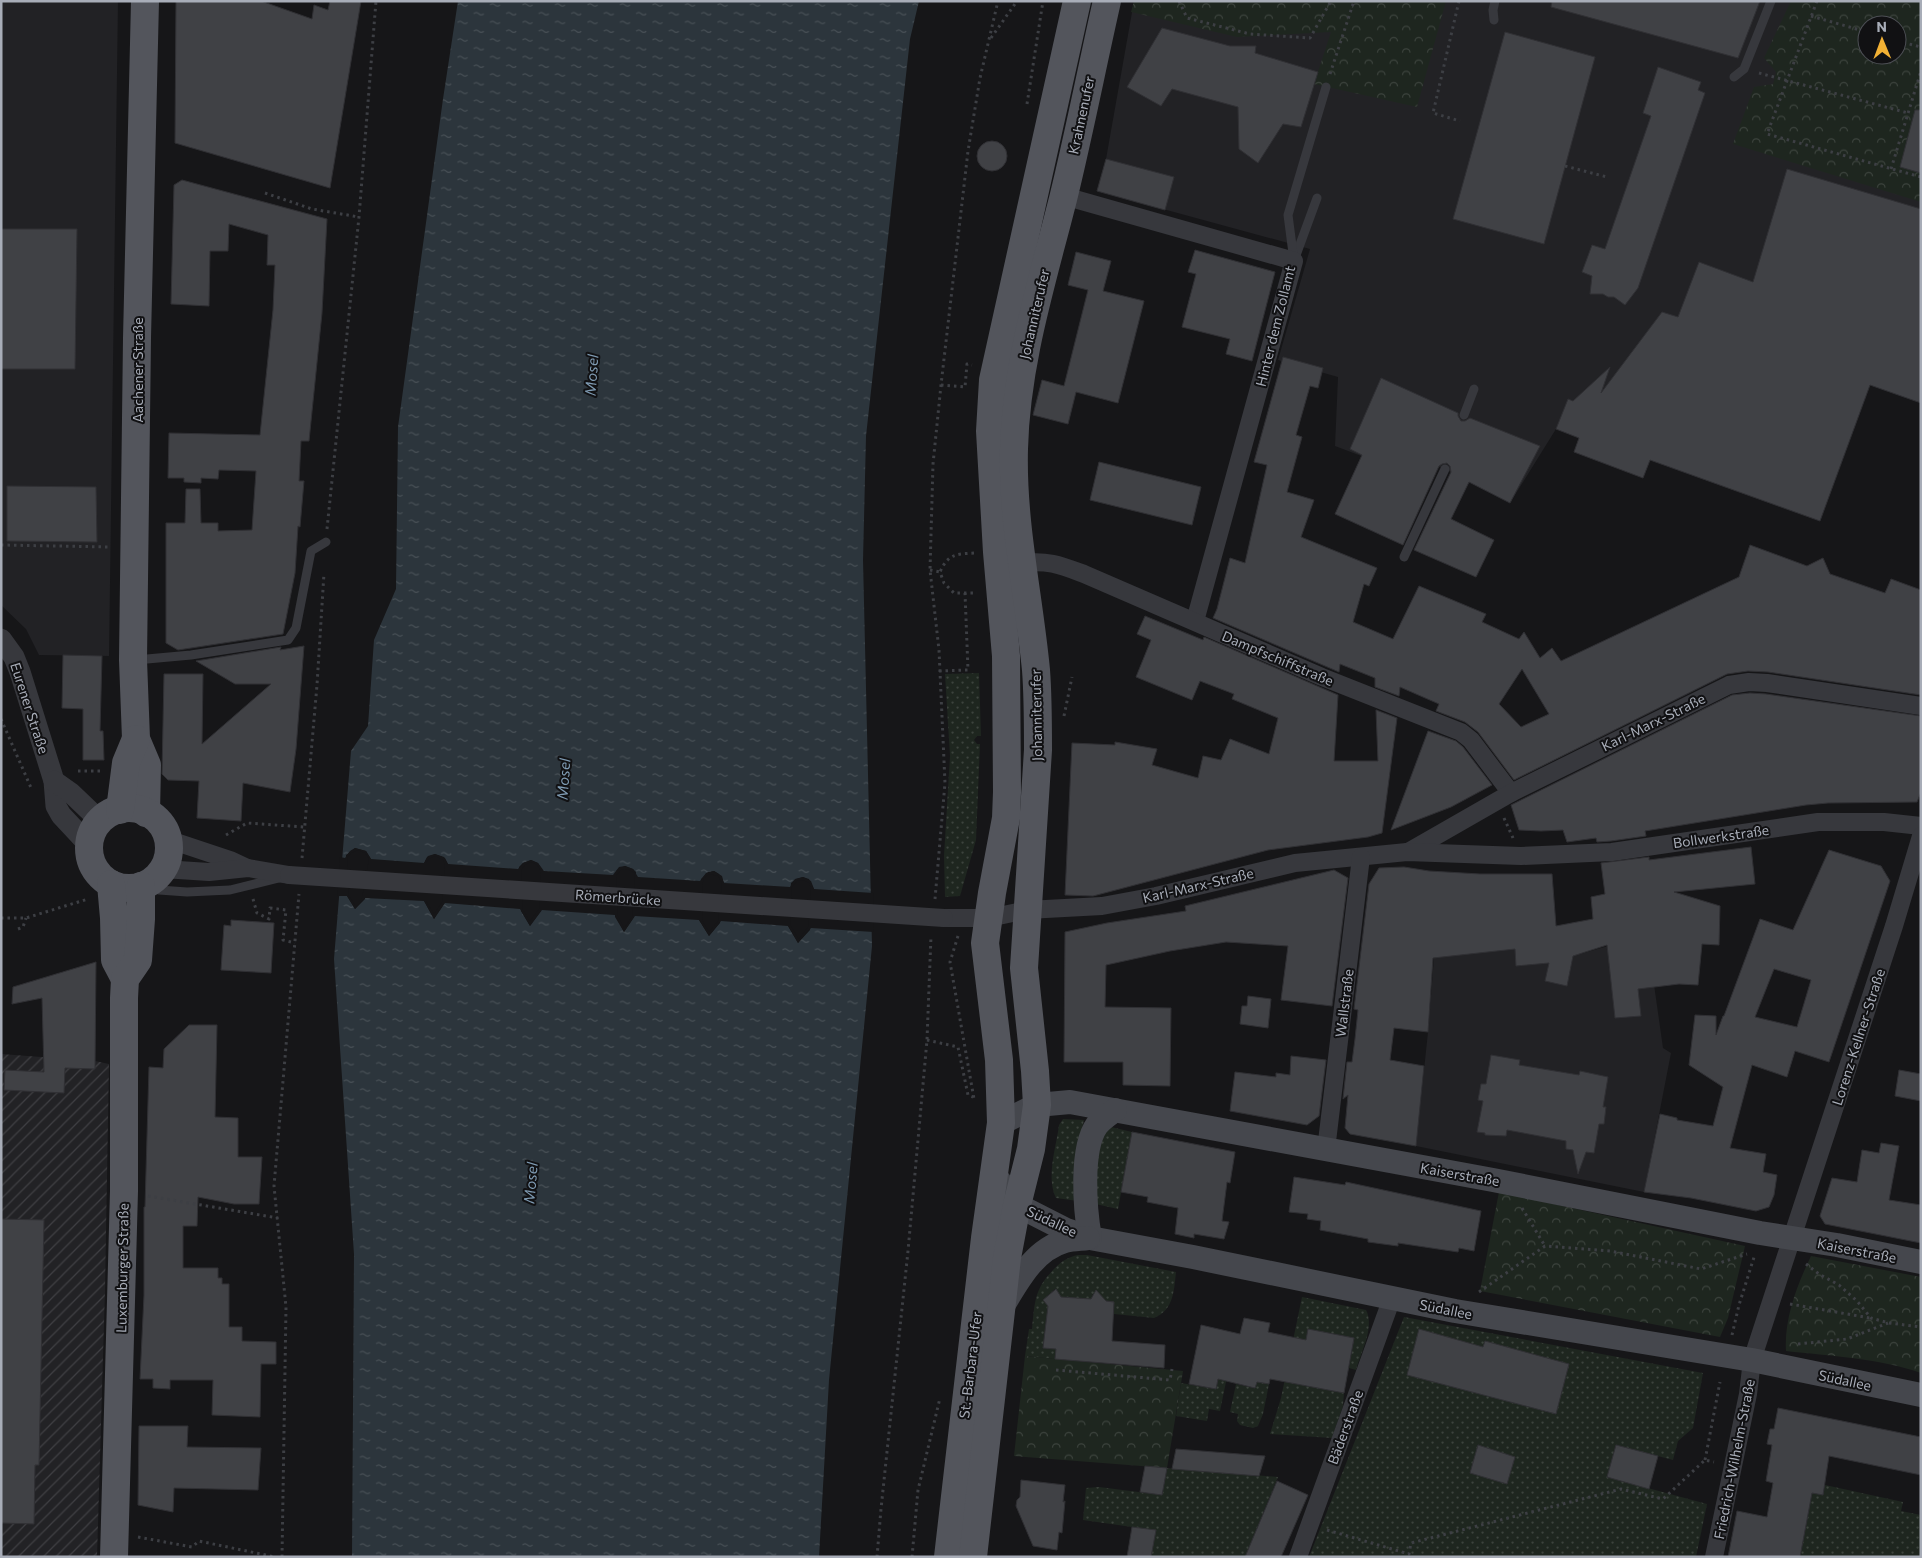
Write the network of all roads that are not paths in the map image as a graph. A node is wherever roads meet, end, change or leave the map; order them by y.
1 (145, 1) edge
2 (1077, 1) edge
3 (1107, 1) edge
4 (1495, 1) edge
5 (1771, 1) edge
6 (1494, 20) dead end
7 (1734, 77) dead end
8 (1326, 87) road end
9 (1047, 137) junction
10 (1064, 196) junction
11 (1317, 198) dead end
12 (1029, 222) joint
13 (1055, 229) joint
14 (1294, 261) junction
15 (1474, 389) dead end
16 (1464, 415) dead end
17 (1445, 469) dead end
18 (326, 542) road end
19 (1404, 557) dead end
20 (1022, 563) junction
21 (991, 590) junction
22 (1195, 621) junction
23 (1, 639) edge
24 (133, 660) junction
25 (1921, 706) edge
26 (61, 776) junction
27 (1511, 793) junction
28 (122, 814) junction
29 (1921, 826) edge
30 (1921, 836) edge
31 (167, 839) junction
32 (89, 845) junction
33 (1518, 849) joint
34 (1408, 852) junction
35 (1361, 857) junction
36 (248, 868) junction
37 (296, 876) junction
38 (151, 879) junction
39 (103, 890) junction
40 (1027, 910) junction
41 (989, 918) junction
42 (125, 979) junction
43 (1036, 1105) junction
44 (1115, 1110) junction
45 (1001, 1123) junction
46 (1326, 1150) junction
47 (994, 1174) junction
48 (1017, 1205) junction
49 (1090, 1238) junction
50 (1789, 1248) junction
51 (1921, 1262) edge
52 (1392, 1298) junction
53 (1000, 1310) junction
54 (1752, 1360) junction
55 (1921, 1395) edge
56 (115, 1545) edge
57 (948, 1557) edge
58 (973, 1557) edge
59 (1298, 1557) edge
60 (1714, 1557) edge

1 - 24 main road, Aachener Straße
2 - 9 main road, Krahnenufer
3 - 10 main road, Krahnenufer
4 - 6 lane
5 - 7 lane
8 - 14 lane
9 - 10 main road
9 - 12 main road, Krahnenufer
10 - 13 main road, Krahnenufer
10 - 14 street, Hinter dem Zollamt
11 - 14 lane
12 - 21 main road, Johanniterufer
13 - 20 main road, Johanniterufer
14 - 22 street, Hinter dem Zollamt
15 - 16 lane
17 - 19 lane
18 - 24 lane
20 - 21 main road
20 - 22 street, Dampfschiffstraße
20 - 40 main road, Johanniterufer
21 - 41 main road, Johanniterufer
22 - 27 street, Dampfschiffstraße
23 - 26 street, Eurener Straße
24 - 28 main road, Aachener Straße
25 - 27 street, Karl-Marx-Straße
26 - 28 street
26 - 32 street, Eurener Straße
27 - 34 street, Karl-Marx-Straße
28 - 31 main road
28 - 32 main road
29 - 33 street, Bollwerkstraße
30 - 50 street, Lorenz-Kellner-Straße
31 - 36 street, Römerbrücke
31 - 38 main road
32 - 39 main road
33 - 34 street, Karl-Marx-Straße
34 - 35 street, Karl-Marx-Straße
35 - 40 street, Karl-Marx-Straße
35 - 46 street, Wallstraße
36 - 37 street, Römerbrücke
36 - 38 street, Römerbrücke
37 - 38 lane
37 - 41 street, Römerbrücke, bridge
38 - 39 main road
38 - 42 main road
39 - 42 main road, Luxemburger Straße
40 - 41 street, Karl-Marx-Straße
40 - 43 main road, Johanniterufer
41 - 45 main road, Johanniterufer
42 - 56 main road, Luxemburger Straße
43 - 44 main road, Kaiserstraße
43 - 45 main road, Kaiserstraße
43 - 48 main road, Johanniterufer
44 - 46 main road, Kaiserstraße
44 - 49 main road
45 - 47 main road, Johanniterufer
46 - 50 main road, Kaiserstraße
47 - 48 main road, Südallee
47 - 57 main road, St.-Barbara-Ufer
48 - 49 main road, Südallee
48 - 53 main road, St.-Barbara-Ufer
49 - 52 main road, Südallee
49 - 53 main road
50 - 51 main road, Kaiserstraße
50 - 54 street, Lorenz-Kellner-Straße
52 - 54 main road, Südallee
52 - 59 street, Bäderstraße
53 - 58 main road, St.-Barbara-Ufer
54 - 55 main road, Südallee
54 - 60 street, Friedrich-Wilhelm-Straße

